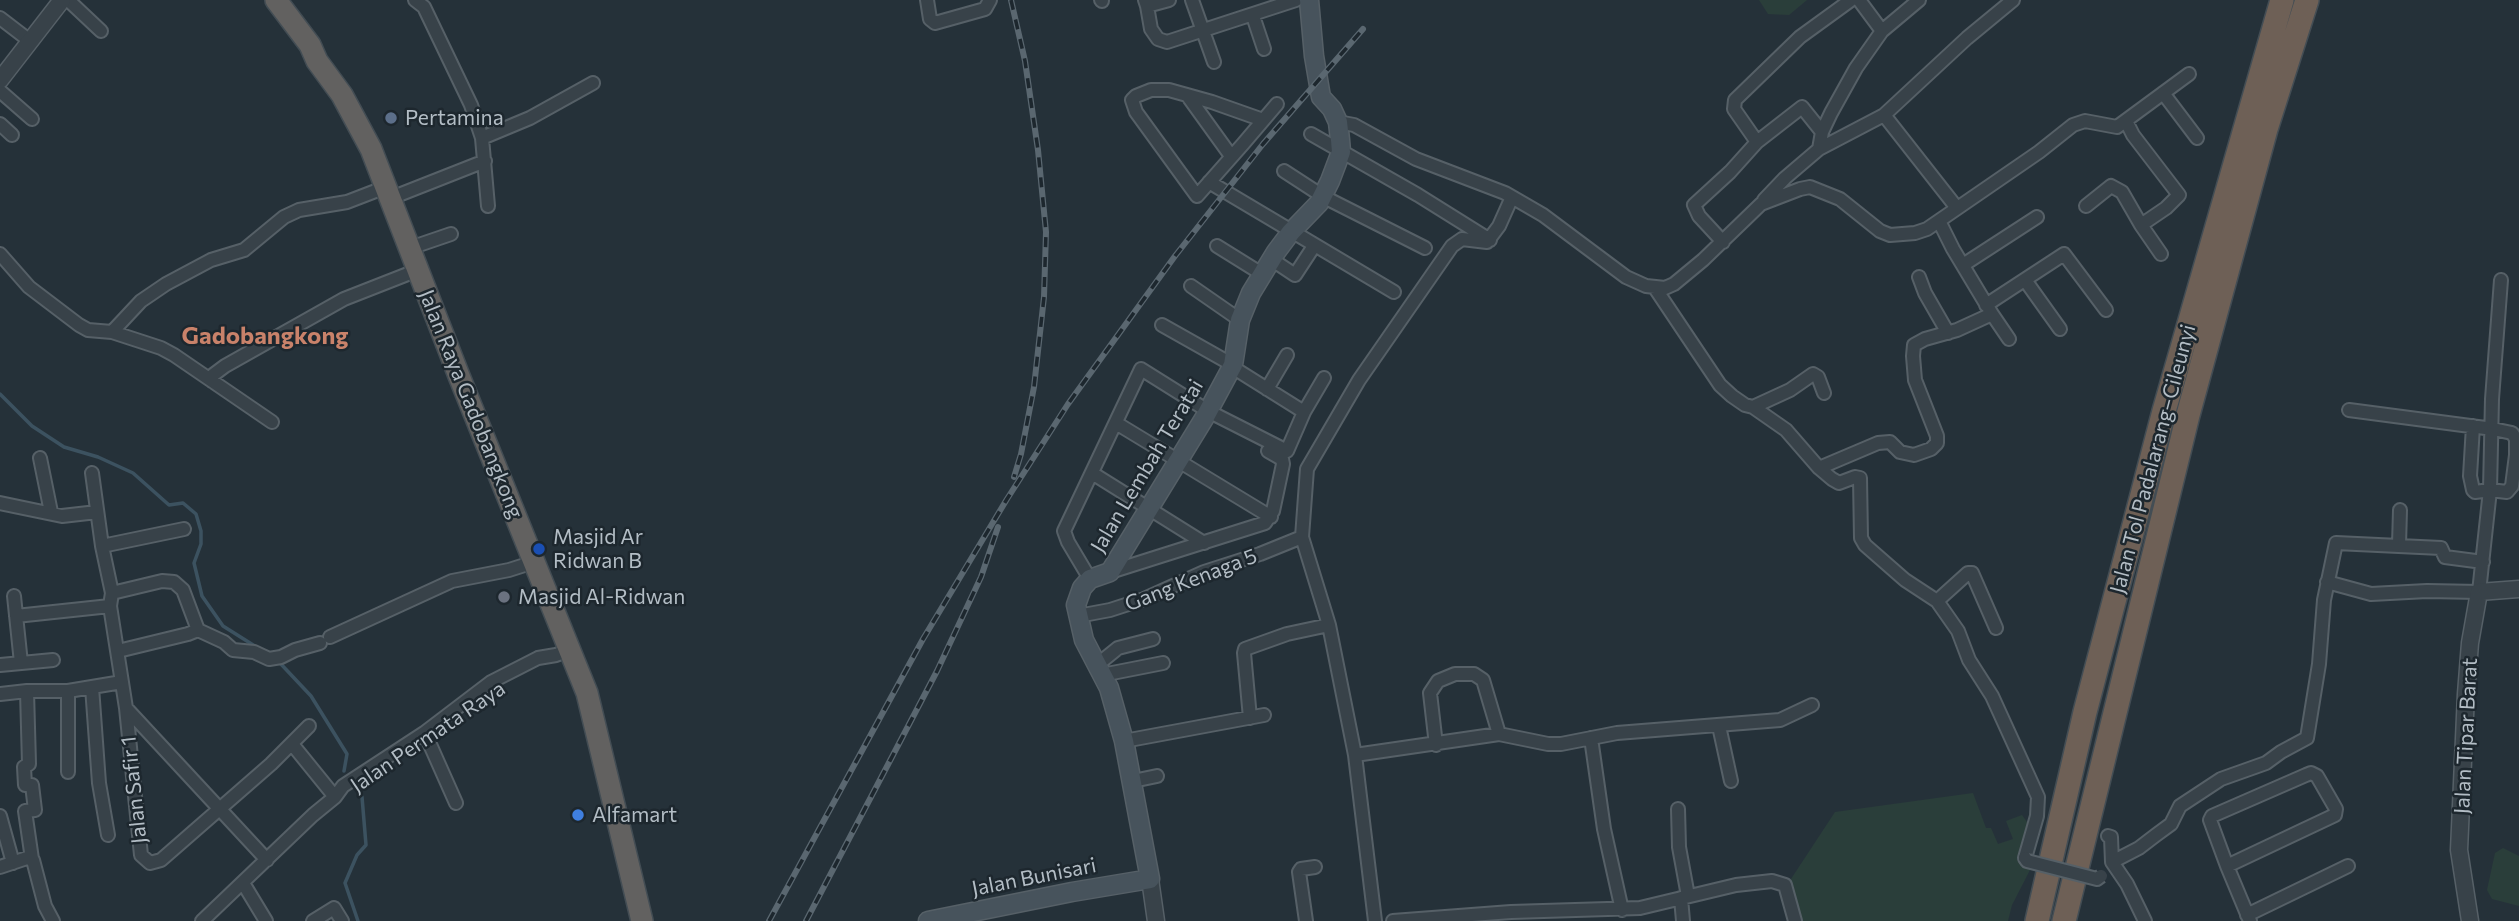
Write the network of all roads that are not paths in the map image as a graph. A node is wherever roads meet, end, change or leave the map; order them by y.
1 (62, 0) edge
2 (68, 0) edge
3 (265, 0) edge
4 (275, 0) edge
5 (415, 0) edge
6 (927, 0) edge
7 (990, 0) edge
8 (1169, 0) edge
9 (1192, 0) edge
10 (1296, 0) edge
11 (1309, 0) edge
12 (1851, 0) edge
13 (1859, 0) edge
14 (1919, 0) edge
15 (2013, 0) edge
16 (2282, 0) edge
17 (2307, 0) edge
18 (1146, 3) edge
19 (1253, 16) junction
20 (0, 18) edge
21 (101, 31) dead end
22 (1882, 31) junction
23 (1202, 32) junction
24 (30, 41) junction
25 (1264, 49) dead end
26 (317, 61) junction
27 (1214, 62) dead end
28 (2189, 74) dead end
29 (0, 80) edge
30 (593, 83) dead end
31 (0, 91) edge
32 (2163, 93) junction
33 (1187, 95) junction
34 (1277, 104) dead end
35 (1884, 115) junction
36 (32, 119) dead end
37 (1263, 120) junction
38 (2126, 121) junction
39 (1338, 122) junction
40 (0, 124) edge
41 (1822, 132) junction
42 (1311, 134) dead end
43 (12, 135) dead end
44 (481, 138) junction
45 (2197, 138) dead end
46 (1757, 142) junction
47 (1819, 149) junction
48 (1341, 152) junction
49 (1231, 156) junction
50 (485, 162) junction
51 (1284, 171) dead end
52 (1209, 182) junction
53 (388, 193) junction
54 (1324, 197) junction
55 (1511, 197) junction
56 (1761, 204) junction
57 (488, 206) dead end
58 (2086, 206) dead end
59 (1957, 208) junction
60 (2037, 217) dead end
61 (1939, 220) junction
62 (2141, 225) junction
63 (1291, 232) junction
64 (451, 234) dead end
65 (1490, 240) junction
66 (1723, 242) junction
67 (1217, 246) dead end
68 (1314, 246) junction
69 (410, 248) junction
70 (1425, 248) dead end
71 (0, 254) edge
72 (2161, 254) dead end
73 (1963, 265) junction
74 (1267, 266) junction
75 (418, 270) junction
76 (1919, 277) dead end
77 (2025, 280) junction
78 (2501, 280) dead end
79 (1191, 286) dead end
80 (1655, 288) junction
81 (1394, 292) dead end
82 (1989, 310) junction
83 (2106, 310) dead end
84 (1241, 320) junction
85 (1162, 325) dead end
86 (2060, 329) dead end
87 (111, 332) junction
88 (1948, 333) junction
89 (2009, 339) dead end
90 (1287, 355) dead end
91 (1233, 365) junction
92 (1324, 378) dead end
93 (212, 381) junction
94 (1267, 389) junction
95 (1824, 393) dead end
96 (1753, 407) junction
97 (2349, 410) dead end
98 (1304, 412) junction
99 (1206, 414) junction
100 (272, 422) dead end
101 (1116, 423) junction
102 (2473, 426) junction
103 (2493, 429) junction
104 (1287, 452) junction
105 (1299, 457) dead end
106 (40, 458) dead end
107 (1177, 459) junction
108 (1819, 468) junction
109 (1092, 472) junction
110 (92, 473) dead end
111 (2490, 490) junction
112 (0, 503) edge
113 (1148, 507) junction
114 (2400, 510) dead end
115 (51, 512) junction
116 (97, 512) junction
117 (1270, 517) junction
118 (184, 529) dead end
119 (1302, 537) junction
120 (1204, 543) junction
121 (2399, 545) junction
122 (102, 546) junction
123 (534, 562) junction
124 (2483, 562) junction
125 (1110, 572) junction
126 (1090, 579) junction
127 (2327, 582) junction
128 (2519, 589) edge
129 (2479, 592) junction
130 (112, 593) junction
131 (14, 597) dead end
132 (1937, 601) junction
133 (110, 606) junction
134 (16, 616) junction
135 (1078, 616) junction
136 (1329, 625) junction
137 (1996, 628) dead end
138 (198, 630) junction
139 (1153, 639) dead end
140 (118, 651) junction
141 (562, 653) junction
142 (53, 660) dead end
143 (21, 663) junction
144 (1163, 663) dead end
145 (0, 665) edge
146 (1100, 670) junction
147 (122, 682) junction
148 (92, 687) junction
149 (27, 691) junction
150 (68, 691) junction
151 (0, 694) edge
152 (1812, 705) dead end
153 (126, 708) junction
154 (1264, 715) dead end
155 (1250, 718) junction
156 (309, 726) dead end
157 (1719, 726) junction
158 (1499, 734) junction
159 (1591, 738) junction
160 (428, 740) junction
161 (1124, 741) junction
162 (292, 744) junction
163 (1436, 745) junction
164 (1355, 754) junction
165 (68, 772) dead end
166 (1157, 776) dead end
167 (1133, 781) junction
168 (1731, 781) dead end
169 (335, 797) junction
170 (456, 803) dead end
171 (220, 809) junction
172 (1678, 809) dead end
173 (0, 816) edge
174 (108, 835) dead end
175 (32, 859) junction
176 (267, 860) junction
177 (2112, 862) junction
178 (6, 865) edge
179 (2227, 866) junction
180 (2348, 866) dead end
181 (1315, 867) dead end
182 (1150, 879) junction
183 (243, 883) junction
184 (1684, 897) junction
185 (1622, 910) junction
186 (1567, 915) edge
187 (1511, 916) edge
188 (2248, 918) edge
189 (53, 921) edge
190 (202, 921) edge
191 (266, 921) edge
192 (313, 921) edge
193 (342, 921) edge
194 (642, 921) edge
195 (928, 921) edge
196 (1156, 921) edge
197 (1306, 921) edge
198 (1375, 921) edge
199 (1393, 921) edge
200 (1683, 921) edge
201 (1796, 921) edge
202 (2037, 921) edge
203 (2064, 921) edge
204 (2145, 921) edge
205 (2470, 921) edge

1 - 24 street
2 - 21 street
3 - 26 highway, Jalan Raya Gadobangkong
4 - 26 highway, Jalan Raya Gadobangkong
5 - 44 street
6 - 7 street
8 - 18 street
9 - 23 street
10 - 19 street
11 - 39 main road
12 - 46 street
13 - 22 street
14 - 22 street
15 - 35 street
16 - 202 highway, Jalan Tol Padalarang–Cileunyi
17 - 203 highway, Jalan Tol Padalarang–Cileunyi
18 - 23 street
19 - 23 street
19 - 25 street
20 - 24 street
22 - 41 street
23 - 27 street
24 - 29 street
26 - 53 highway, Jalan Raya Gadobangkong
28 - 32 street
30 - 44 street
31 - 36 street
32 - 38 street
32 - 45 street
33 - 37 street
33 - 49 street
33 - 52 street
34 - 37 street
35 - 47 street
35 - 59 street
37 - 49 street
38 - 59 street
38 - 62 street
39 - 48 main road, Jalan Lembah Teratai
39 - 55 street
40 - 43 street
41 - 46 street
41 - 47 street
42 - 48 street
44 - 50 street
46 - 66 street
47 - 56 street
48 - 54 main road, Jalan Lembah Teratai
48 - 65 street
49 - 52 street
50 - 53 street
50 - 57 street
51 - 54 street
52 - 63 street
53 - 69 highway, Jalan Raya Gadobangkong
53 - 87 street
54 - 63 main road, Jalan Lembah Teratai
54 - 70 street
55 - 65 street
55 - 80 street
56 - 61 street
56 - 66 street
58 - 62 street
59 - 61 street
60 - 73 street
61 - 73 street
62 - 72 street
63 - 68 street
63 - 74 main road, Jalan Lembah Teratai
64 - 69 street
65 - 119 street
66 - 80 street
67 - 74 street
68 - 74 street
68 - 81 street
69 - 75 highway, Jalan Raya Gadobangkong
71 - 87 street
73 - 82 street
74 - 84 main road, Jalan Lembah Teratai
75 - 93 street
75 - 123 highway, Jalan Raya Gadobangkong
76 - 88 street
77 - 82 street
77 - 83 street
77 - 86 street
78 - 103 street
79 - 84 street
80 - 96 street
82 - 88 street
82 - 89 street
84 - 91 main road, Jalan Lembah Teratai
85 - 91 street
87 - 93 street
88 - 108 street
90 - 94 street
91 - 94 street
91 - 99 main road, Jalan Lembah Teratai
92 - 98 street
93 - 100 street
94 - 98 street
95 - 96 street
96 - 108 street
97 - 102 street
98 - 104 street
99 - 101 street
99 - 104 street
99 - 107 main road, Jalan Lembah Teratai
99 - 117 street
101 - 107 street
101 - 109 street
102 - 103 street
102 - 111 street
103 - 111 street
103 - 111 street
104 - 105 street
106 - 115 street
107 - 113 main road, Jalan Lembah Teratai
107 - 117 street
108 - 132 street
109 - 113 street
109 - 126 street
110 - 116 street
111 - 124 street
112 - 115 street
113 - 120 street
113 - 125 main road, Jalan Lembah Teratai
114 - 121 street
115 - 116 street
116 - 122 street
117 - 120 street
118 - 122 street
119 - 135 street, Gang Kenaga 5
119 - 136 street
120 - 125 street
121 - 124 street
121 - 127 street
122 - 130 street
123 - 138 street
123 - 141 highway, Jalan Raya Gadobangkong
124 - 129 street
125 - 126 main road, Jalan Lembah Teratai
126 - 135 main road, Jalan Lembah Teratai
127 - 129 street
127 - 177 street
128 - 129 street
129 - 205 street, Jalan Tipar Barat
130 - 133 street
130 - 138 street
131 - 134 street
132 - 137 street
132 - 177 street, bridge
133 - 134 street
133 - 140 street
134 - 143 street
135 - 146 main road
136 - 155 street
136 - 164 street
138 - 140 street
139 - 146 street
140 - 147 street
141 - 160 street, Jalan Permata Raya
141 - 169 street
141 - 194 highway, Jalan Raya Gadobangkong
142 - 143 street
143 - 145 street
144 - 146 street
146 - 161 main road
147 - 148 street
147 - 153 street
148 - 150 street
148 - 174 street
149 - 150 street
149 - 151 street
149 - 175 street
150 - 165 street
152 - 157 street
153 - 171 street
153 - 171 street, Jalan Safir 1
154 - 155 street
155 - 161 street
156 - 162 street
157 - 159 street
157 - 168 street
158 - 159 street
158 - 163 street
158 - 163 street
159 - 185 street
160 - 169 street, Jalan Permata Raya
160 - 170 street
161 - 167 main road
162 - 169 street
162 - 171 street
163 - 164 street
164 - 198 street
166 - 167 street
167 - 182 main road
169 - 176 street
171 - 176 street
172 - 184 street
173 - 178 street
175 - 178 street
175 - 189 street
176 - 183 street
177 - 204 street
179 - 179 street
179 - 188 street
180 - 188 street
181 - 197 street
182 - 195 main road, Jalan Bunisari
182 - 196 street
183 - 190 street
183 - 191 street
184 - 185 street
184 - 200 street
184 - 201 street
185 - 186 street
186 - 187 street
187 - 199 street
192 - 193 street

